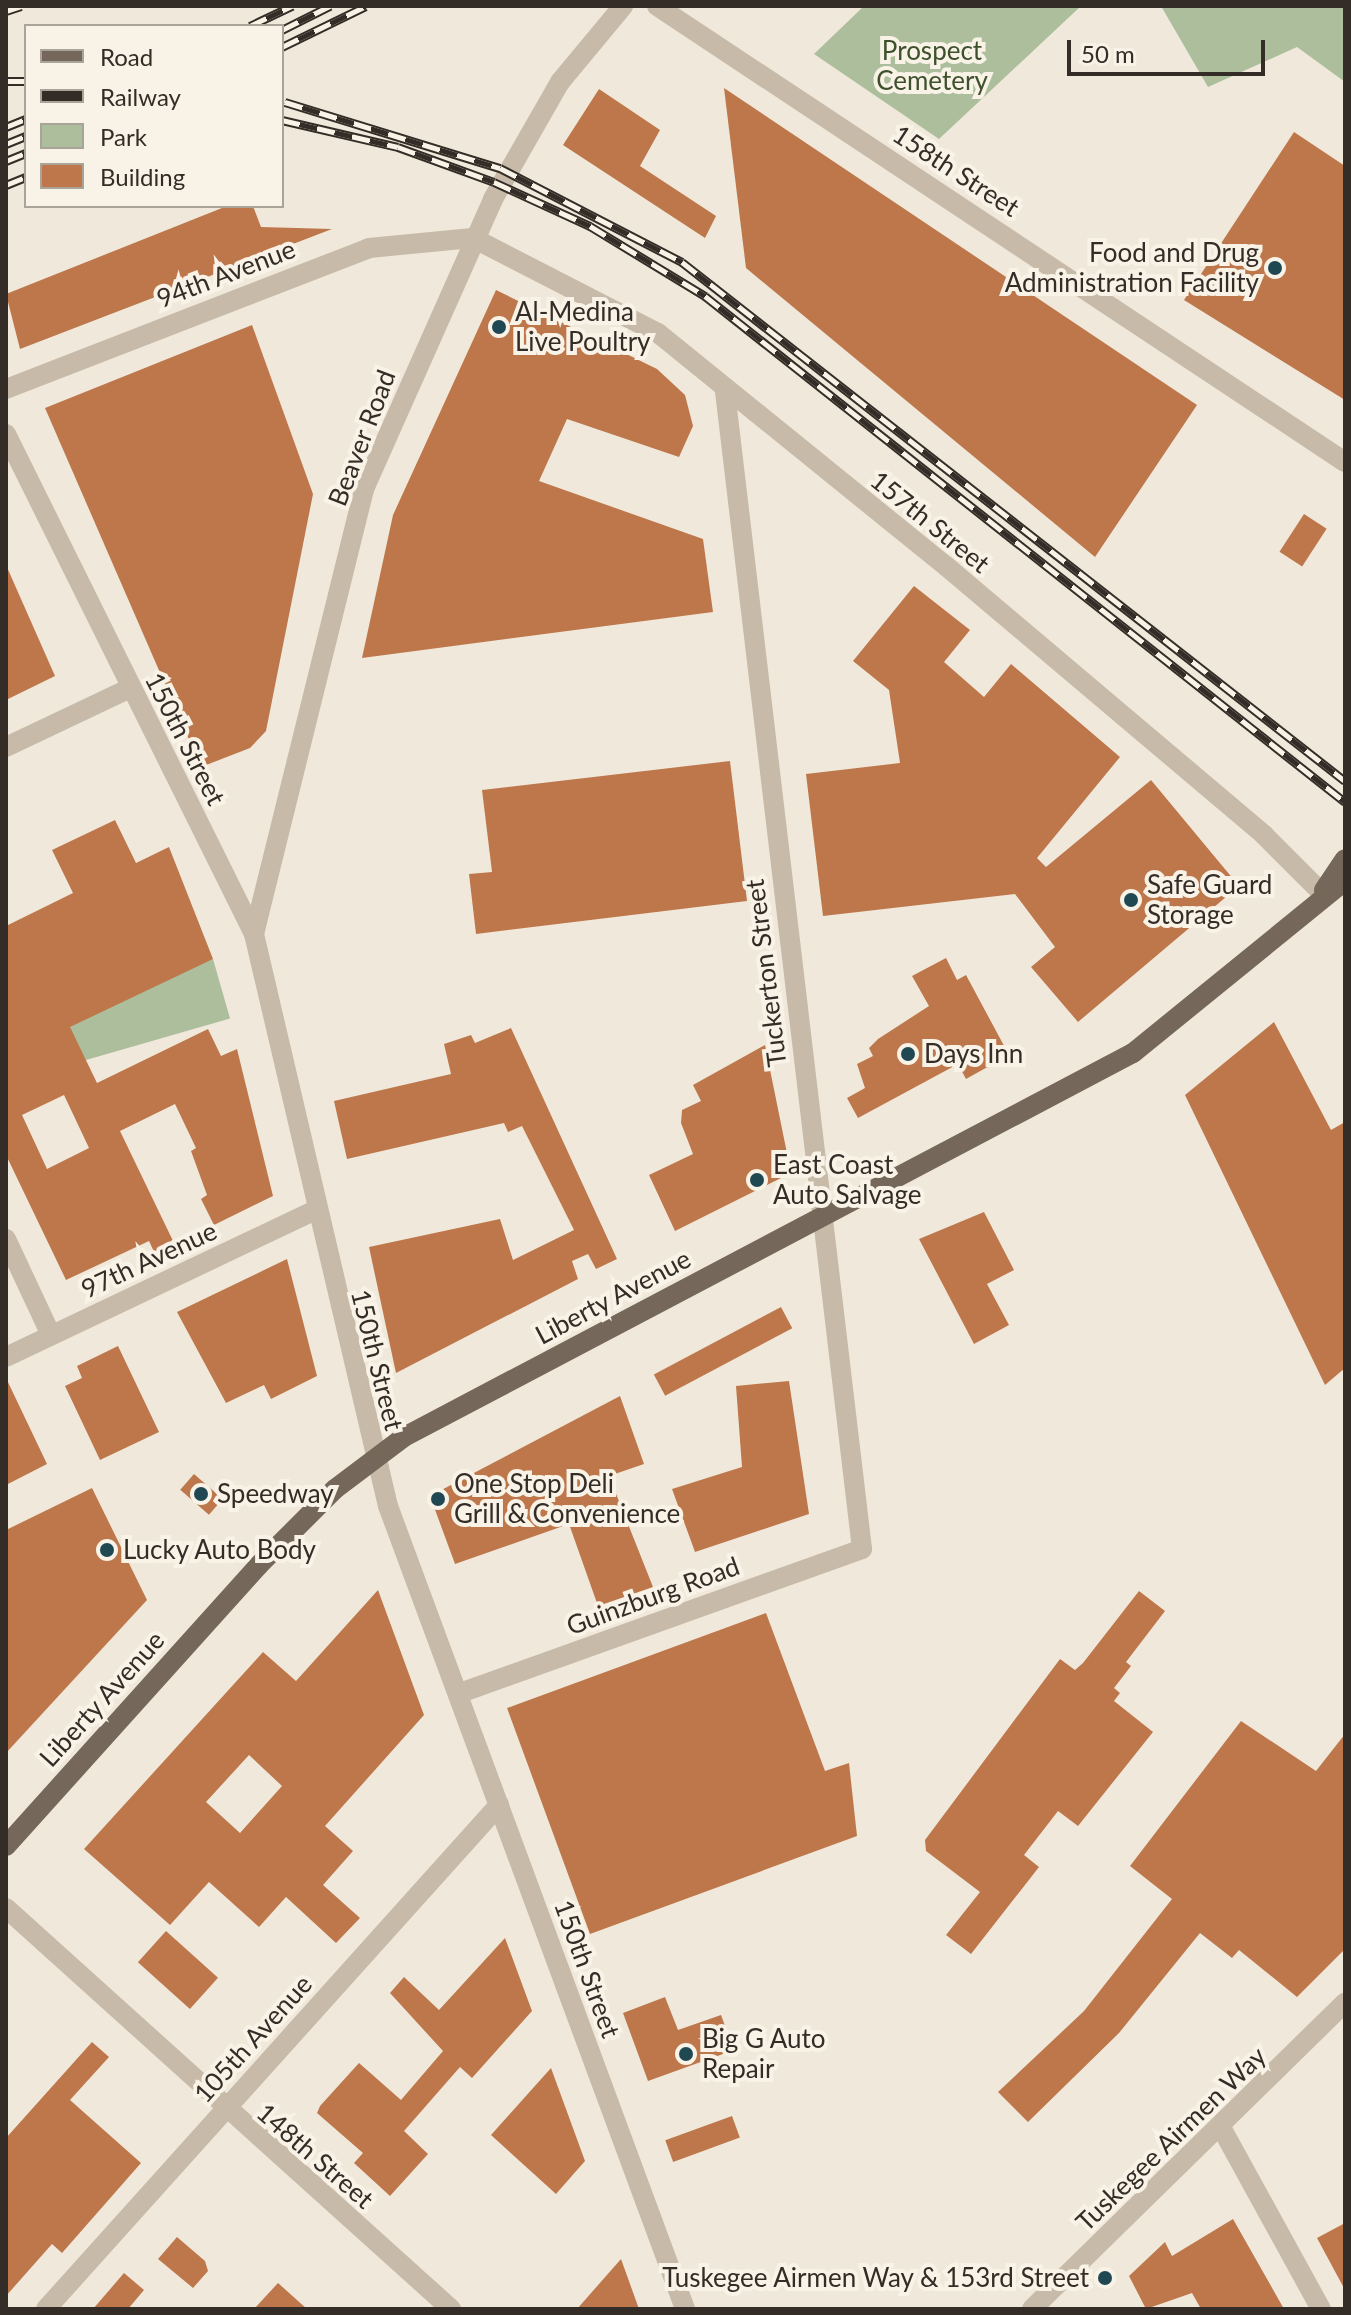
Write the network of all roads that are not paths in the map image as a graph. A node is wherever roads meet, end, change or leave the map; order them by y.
1 (623, 6) edge
2 (657, 6) edge
3 (473, 238) junction
4 (6, 389) edge
5 (725, 391) junction
6 (6, 434) edge
7 (1345, 462) edge
8 (130, 688) junction
9 (6, 747) edge
10 (1345, 859) edge
11 (1345, 881) edge
12 (1322, 893) junction
13 (254, 934) junction
14 (314, 1211) junction
15 (820, 1217) junction
16 (6, 1239) edge
17 (51, 1335) junction
18 (6, 1357) edge
19 (376, 1459) junction
20 (862, 1549) joint
21 (460, 1693) junction
22 (499, 1805) junction
23 (6, 1846) edge
24 (6, 1908) edge
25 (1345, 2003) edge
26 (223, 2111) junction
27 (1222, 2129) junction
28 (46, 2309) edge
29 (451, 2309) edge
30 (685, 2309) edge
31 (1032, 2309) edge
32 (1321, 2309) edge

1 - 3 street, Beaver Road
2 - 7 street, 158th Street
3 - 4 street, 94th Avenue
3 - 5 street, 157th Street
3 - 13 street, Beaver Road
5 - 12 street, 157th Street
5 - 15 street, Tuckerton Street
6 - 8 street, 150th Street
8 - 9 street
8 - 13 street, 150th Street
10 - 12 main road, Liberty Avenue
11 - 12 main road, Liberty Avenue
12 - 15 main road, Liberty Avenue
13 - 14 street, 150th Street
14 - 17 street, 97th Avenue
14 - 19 street, 150th Street
15 - 19 main road, Liberty Avenue
15 - 20 street, Tuckerton Street
16 - 17 street
17 - 18 street, 97th Avenue
19 - 21 street, 150th Street
19 - 23 main road, Liberty Avenue
20 - 21 street, Guinzburg Road
21 - 22 street, 150th Street
22 - 26 street, 105th Avenue
22 - 30 street, 150th Street
24 - 26 street, 148th Street
25 - 27 street, Tuskegee Airmen Way
26 - 28 street, 105th Avenue
26 - 29 street, 148th Street
27 - 31 street, Tuskegee Airmen Way
27 - 32 street

